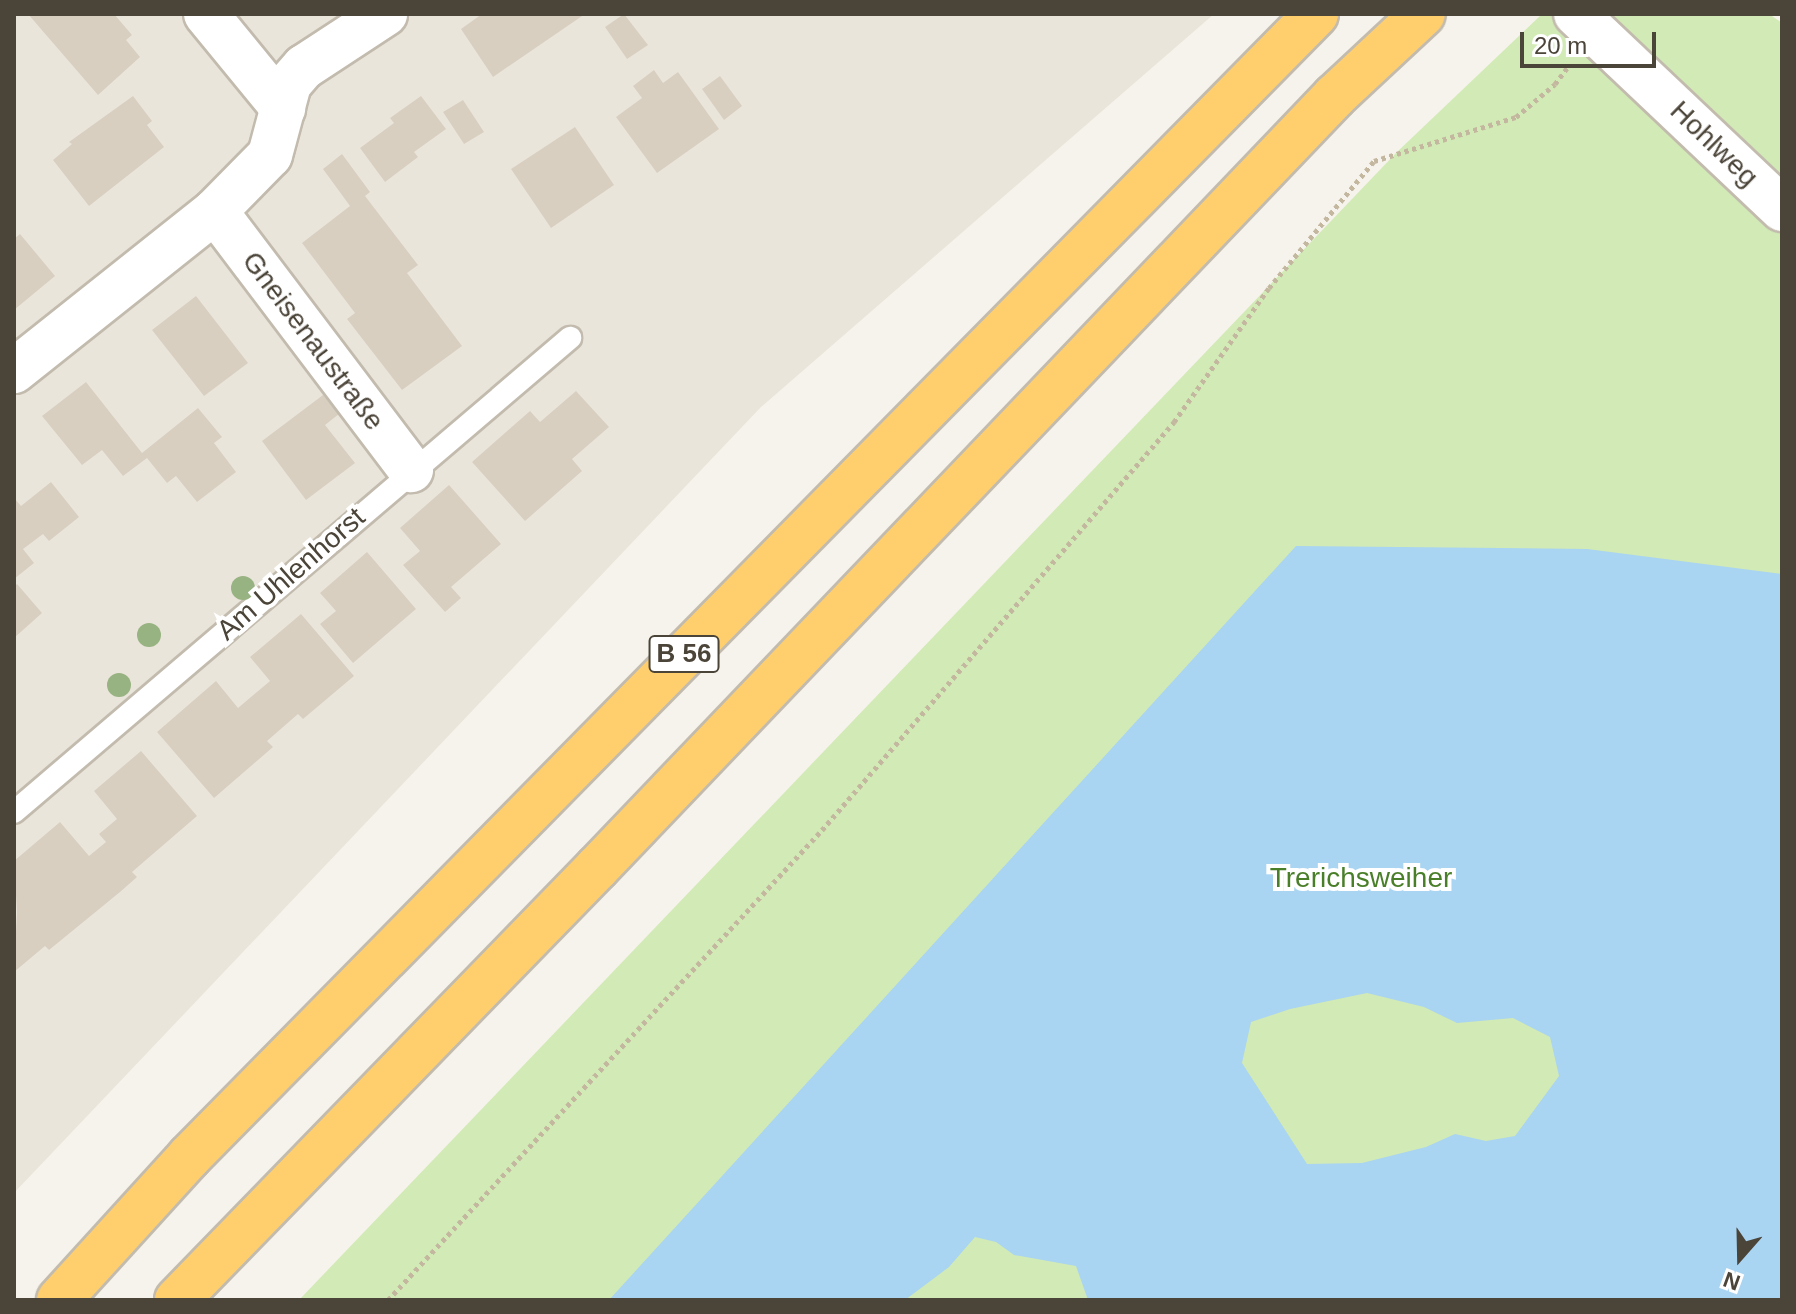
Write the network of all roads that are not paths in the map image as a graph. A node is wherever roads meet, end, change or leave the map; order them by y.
1 (206, 14) edge
2 (385, 14) edge
3 (1316, 14) edge
4 (1423, 14) edge
5 (1585, 22) edge
6 (283, 108) junction
7 (1782, 209) edge
8 (215, 211) junction
9 (570, 338) dead end
10 (14, 371) edge
11 (411, 470) junction
12 (14, 812) edge
13 (59, 1300) edge
14 (177, 1300) edge

1 - 6 street
2 - 6 street
3 - 13 highway, B 56
4 - 14 highway
5 - 7 street, Hohlweg
6 - 8 street
8 - 10 street
8 - 11 street, Gneisenaustraße
9 - 11 lane, Am Uhlenhorst
11 - 12 lane, Am Uhlenhorst

